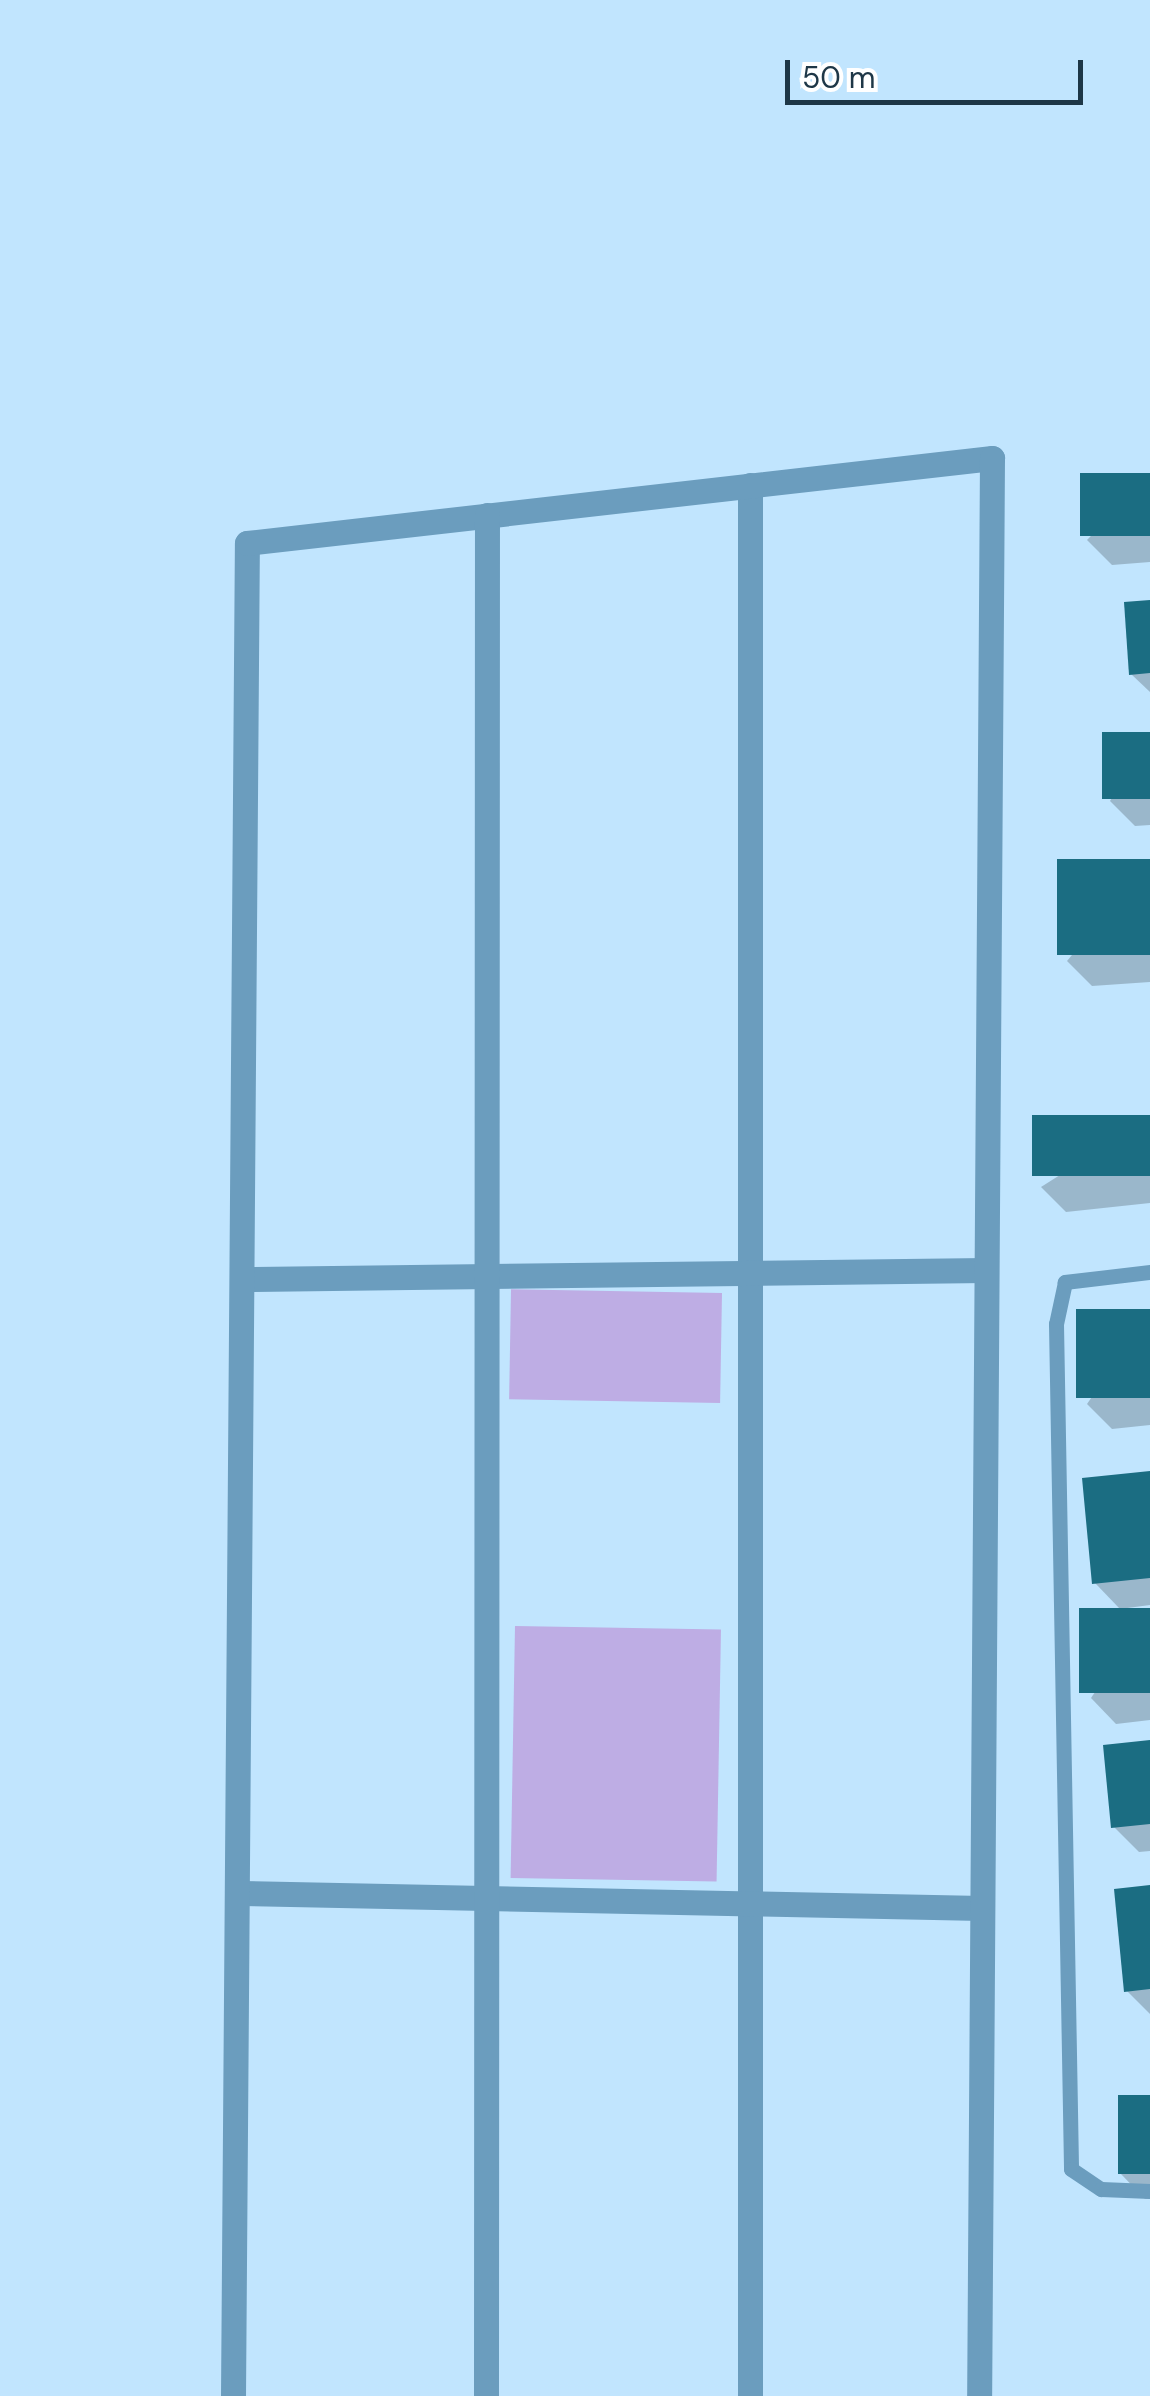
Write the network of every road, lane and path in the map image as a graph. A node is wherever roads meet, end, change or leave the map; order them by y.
1 (750, 485) junction
2 (488, 515) junction
3 (746, 1268) junction
4 (986, 1270) junction
5 (491, 1272) junction
6 (1150, 1272) edge
7 (246, 1278) junction
8 (238, 1893) junction
9 (488, 1901) junction
10 (756, 1902) junction
11 (982, 1908) junction
12 (1150, 2190) edge
13 (233, 2396) edge
14 (486, 2396) edge
15 (750, 2396) edge
16 (978, 2396) edge

1 - 2 street
1 - 3 street
1 - 4 street
2 - 5 street
2 - 7 street
3 - 4 street
3 - 5 street
3 - 10 street
4 - 11 street
5 - 7 street
5 - 9 street
6 - 12 lane
7 - 8 street
8 - 9 street
8 - 13 street
9 - 10 street
9 - 14 street
10 - 11 street
10 - 15 street
11 - 16 street

